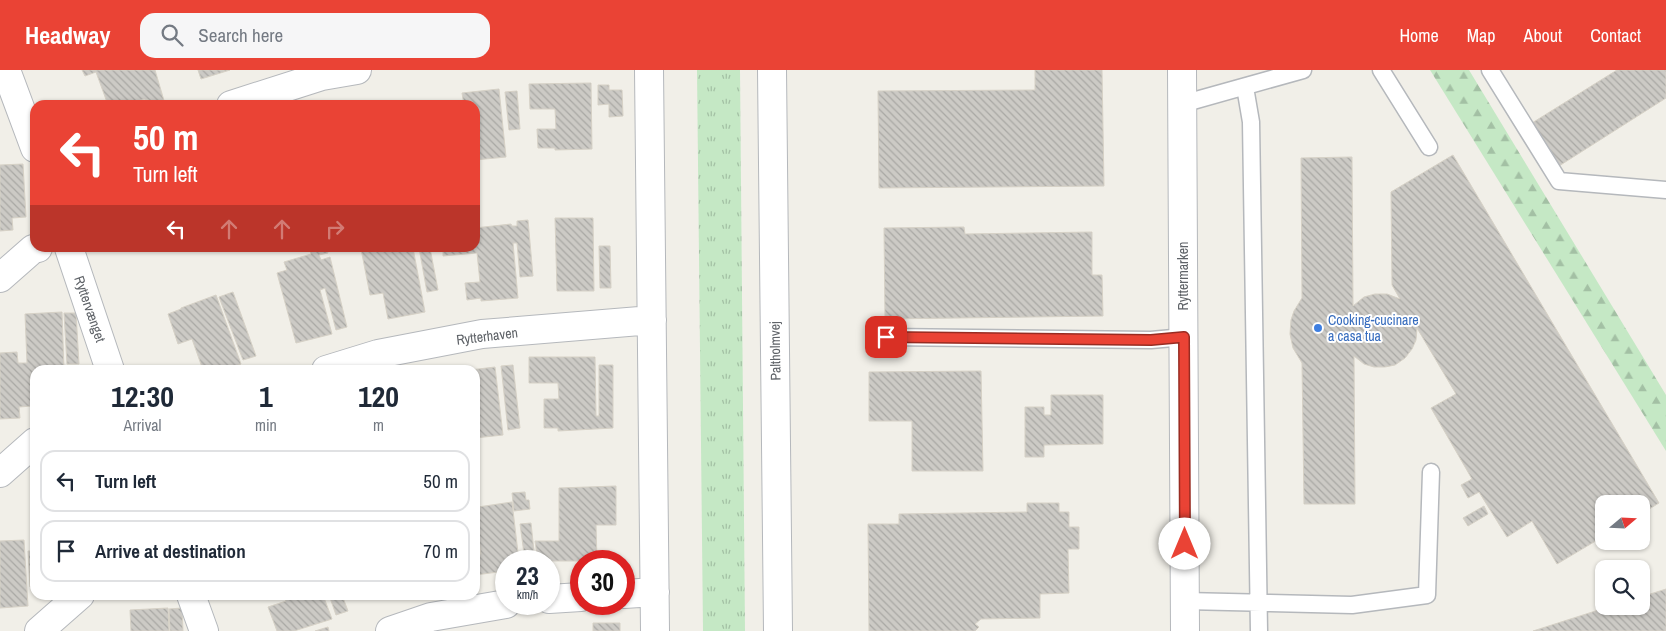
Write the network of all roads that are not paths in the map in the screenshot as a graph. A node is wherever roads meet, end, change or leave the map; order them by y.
1 (357, 70) edge
2 (649, 70) edge
3 (772, 70) edge
4 (1182, 70) edge
5 (1303, 70) edge
6 (1381, 70) edge
7 (1490, 70) edge
8 (7, 85) edge
9 (1245, 86) junction
10 (247, 100) edge
11 (1182, 104) junction
12 (30, 137) edge
13 (1429, 147) dead end
14 (1666, 190) edge
15 (30, 251) edge
16 (70, 252) edge
17 (0, 278) edge
18 (652, 320) junction
19 (886, 337) dead end
20 (1184, 337) junction
21 (108, 365) edge
22 (342, 365) edge
23 (30, 446) edge
24 (1431, 472) dead end
25 (0, 473) edge
26 (655, 592) junction
27 (635, 593) edge
28 (74, 600) edge
29 (193, 600) edge
30 (1185, 601) junction
31 (1260, 603) junction
32 (495, 606) edge
33 (39, 631) edge
34 (204, 631) edge
35 (390, 631) edge
36 (655, 631) edge
37 (778, 631) edge
38 (1186, 631) edge
39 (1259, 631) edge

1 - 10 street
2 - 18 street
3 - 37 street, Paltholmvej
4 - 11 street, Ryttermarken
5 - 9 lane
6 - 13 lane
7 - 14 lane
8 - 12 street
9 - 11 lane
9 - 31 lane
11 - 20 street, Ryttermarken
15 - 17 street
16 - 21 street, Ryttervænget
18 - 22 street, Rytterhaven
18 - 26 street
19 - 20 lane
20 - 30 street, Ryttermarken
23 - 25 street
24 - 31 lane
26 - 27 street
26 - 36 street
28 - 33 street
29 - 34 street
30 - 31 lane
30 - 38 street, Ryttermarken
31 - 39 lane
32 - 35 street

